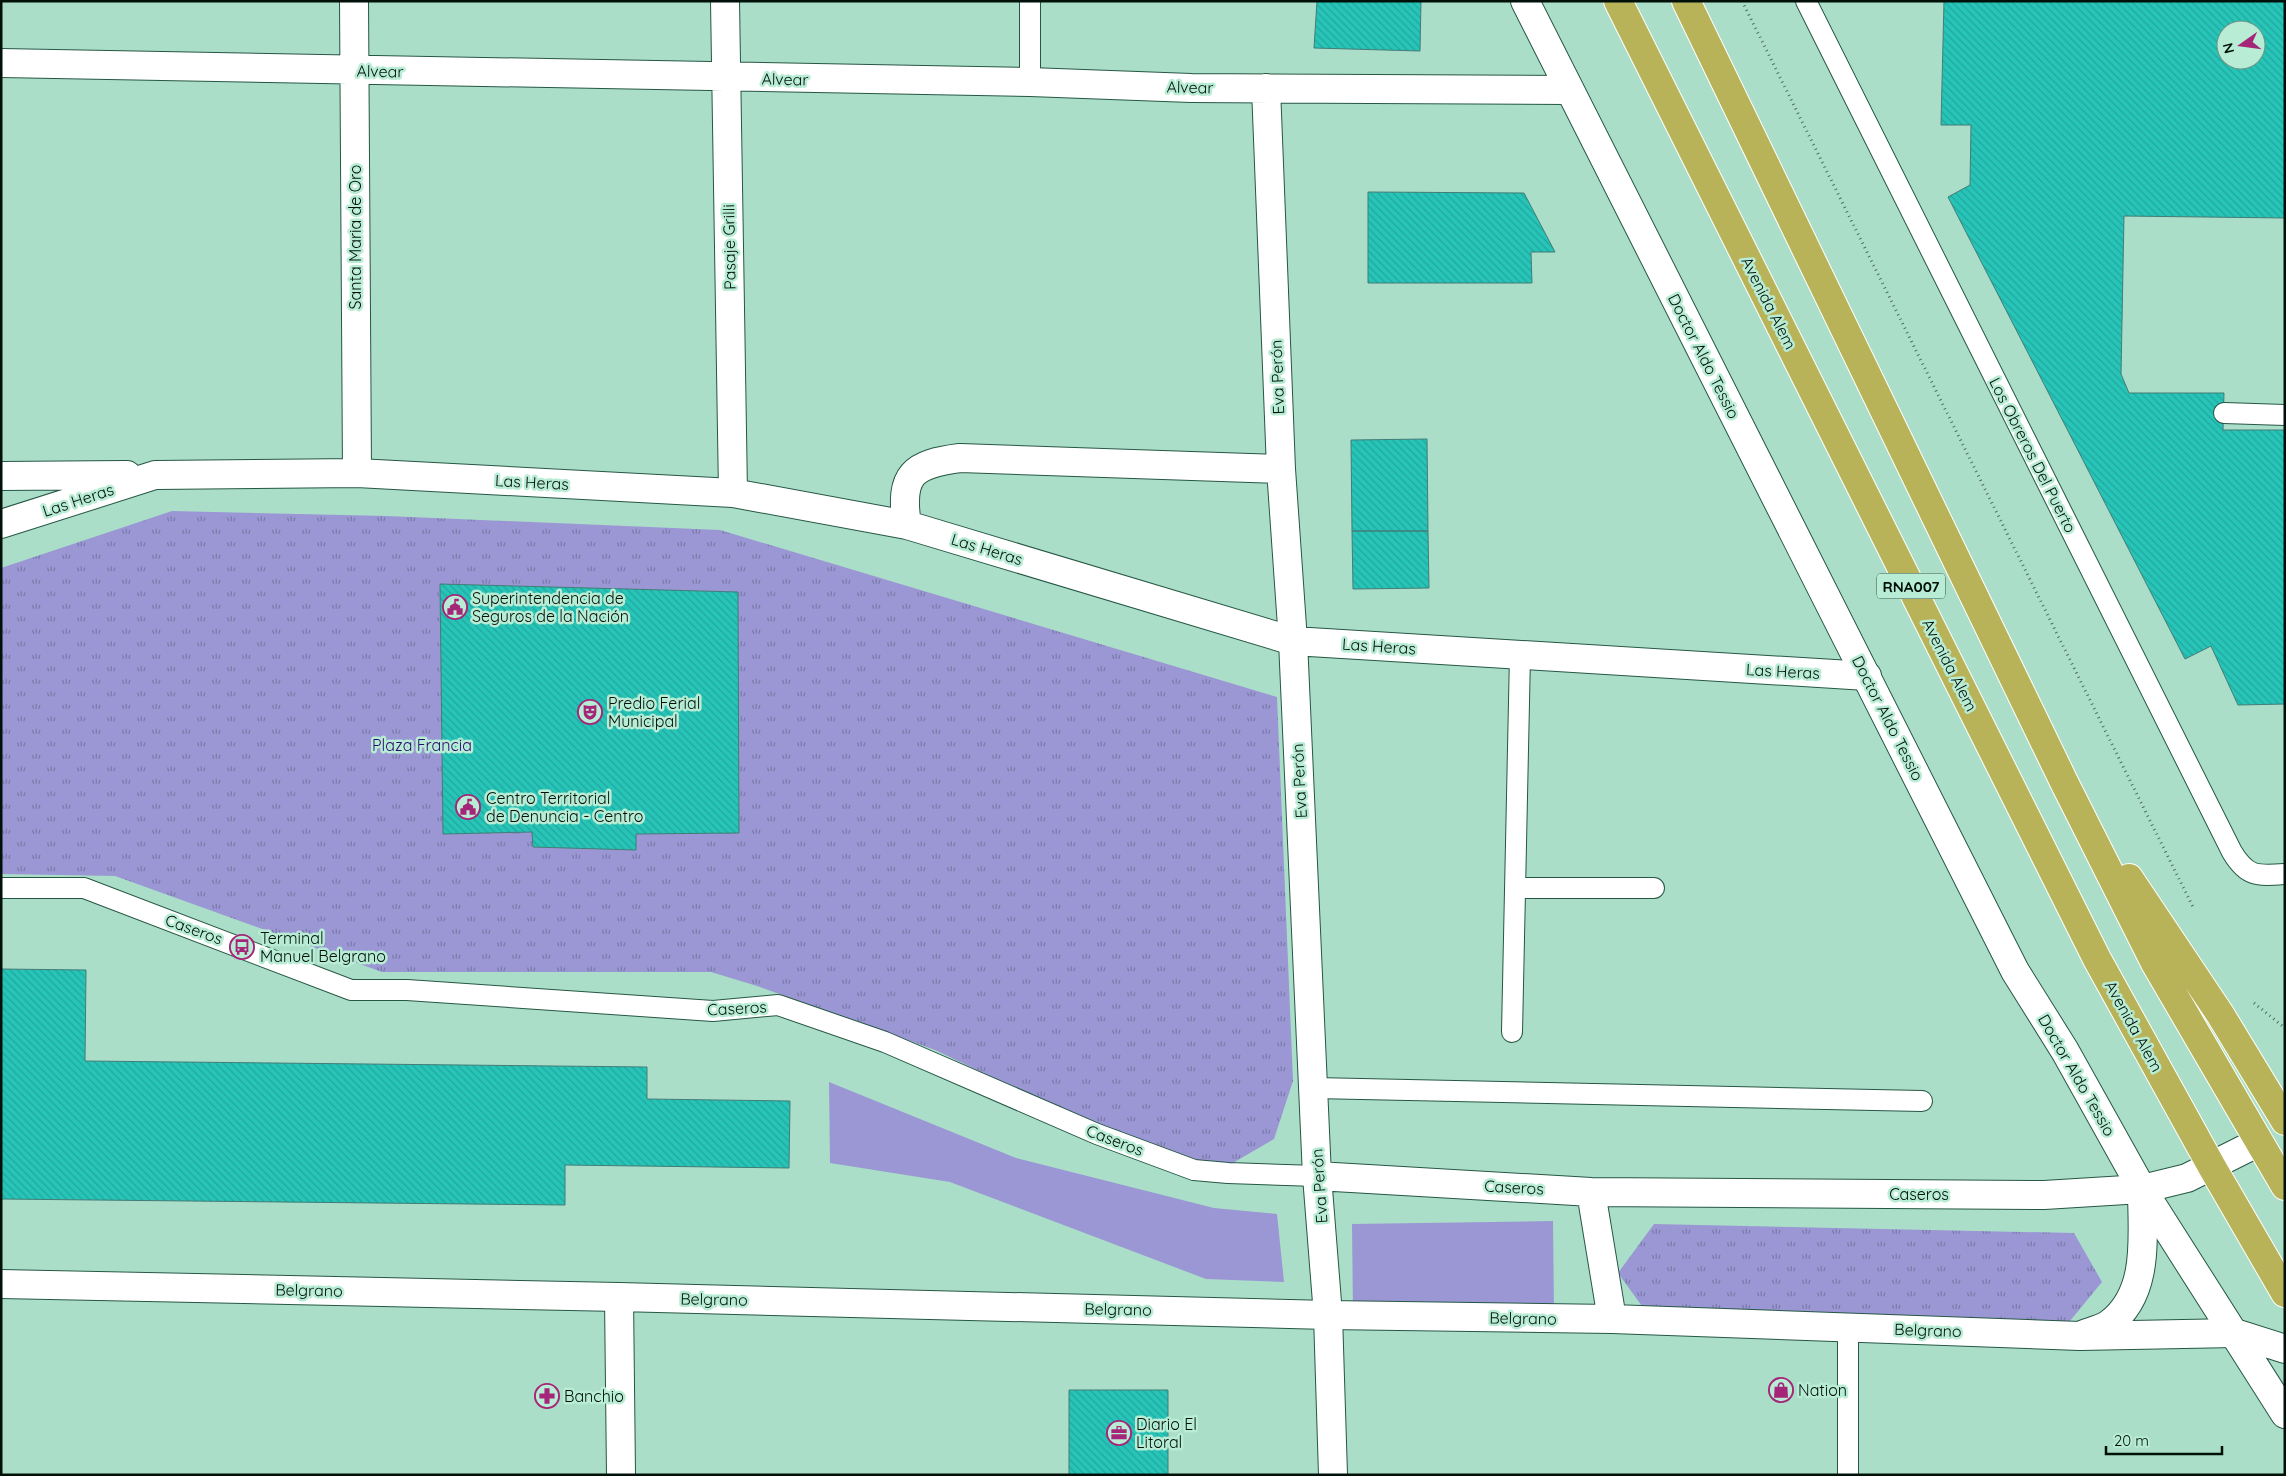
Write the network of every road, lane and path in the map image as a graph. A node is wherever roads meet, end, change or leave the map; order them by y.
1 (354, 1) edge
2 (725, 1) edge
3 (1030, 1) edge
4 (1526, 1) edge
5 (1618, 1) edge
6 (1686, 1) edge
7 (1742, 1) edge
8 (1806, 1) edge
9 (1, 63) edge
10 (354, 70) junction
11 (727, 78) junction
12 (1030, 82) junction
13 (1266, 88) junction
14 (1569, 90) junction
15 (2224, 413) dead end
16 (2285, 415) edge
17 (1281, 469) junction
18 (357, 473) junction
19 (155, 475) junction
20 (1, 476) edge
21 (733, 493) junction
22 (1, 524) edge
23 (907, 525) junction
24 (1293, 641) junction
25 (1520, 655) junction
26 (1867, 676) junction
27 (2064, 782) junction
28 (2285, 874) edge
29 (1, 888) edge
30 (1515, 888) junction
31 (1654, 888) dead end
32 (2197, 915) dead end
33 (2253, 1002) dead end
34 (2285, 1028) edge
35 (1512, 1032) dead end
36 (1314, 1088) junction
37 (1922, 1101) dead end
38 (2285, 1121) edge
39 (2259, 1142) junction
40 (2212, 1167) junction
41 (1317, 1176) junction
42 (2285, 1186) edge
43 (2142, 1189) junction
44 (1591, 1192) junction
45 (1, 1284) edge
46 (2285, 1293) edge
47 (619, 1297) junction
48 (1328, 1316) junction
49 (1612, 1319) junction
50 (1848, 1328) junction
51 (2235, 1334) junction
52 (2080, 1336) junction
53 (2285, 1349) edge
54 (2285, 1414) edge
55 (621, 1475) edge
56 (1333, 1475) edge
57 (1848, 1475) edge

1 - 10 street, Santa Maria de Oro
2 - 11 street, Pasaje Grilli
3 - 12 lane
4 - 14 street, Doctor Aldo Tessio
5 - 40 highway, Avenida Alem / RNA007
6 - 27 highway, RNA007
7 - 32 path
8 - 28 lane, Los Obreros Del Puerto
9 - 10 street, Alvear
10 - 11 street, Alvear
10 - 18 street, Santa Maria de Oro
11 - 12 street, Alvear
11 - 21 street, Pasaje Grilli
12 - 13 street, Alvear
13 - 14 street, Alvear
13 - 17 street, Eva Perón
14 - 26 street, Doctor Aldo Tessio
15 - 16 lane
17 - 23 street
17 - 24 street, Eva Perón
18 - 19 street, Las Heras
18 - 21 street, Las Heras
19 - 20 street, Las Heras
19 - 22 street, Las Heras
21 - 23 street, Las Heras
23 - 24 street, Las Heras
24 - 25 street, Las Heras
24 - 36 street, Eva Perón
25 - 26 street, Las Heras
25 - 30 lane
26 - 43 street, Doctor Aldo Tessio
27 - 38 highway
27 - 39 highway, RNA007
29 - 41 lane, Caseros
30 - 31 lane
30 - 35 lane
33 - 34 path
36 - 37 lane
36 - 41 street, Eva Perón
39 - 40 street, Caseros
39 - 42 highway, RNA007
40 - 43 street, Caseros
40 - 46 highway, Avenida Alem / RNA007
41 - 44 street, Caseros
41 - 48 street, Eva Perón
43 - 44 street, Caseros
43 - 51 street, Doctor Aldo Tessio
43 - 52 street
44 - 49 street
45 - 47 street, Belgrano
47 - 48 street, Belgrano
47 - 55 street
48 - 49 street, Belgrano
48 - 56 street, Eva Perón
49 - 50 street, Belgrano
50 - 52 street, Belgrano
50 - 57 lane
51 - 52 street, Belgrano
51 - 53 street, Belgrano
51 - 54 street, Doctor Aldo Tessio

